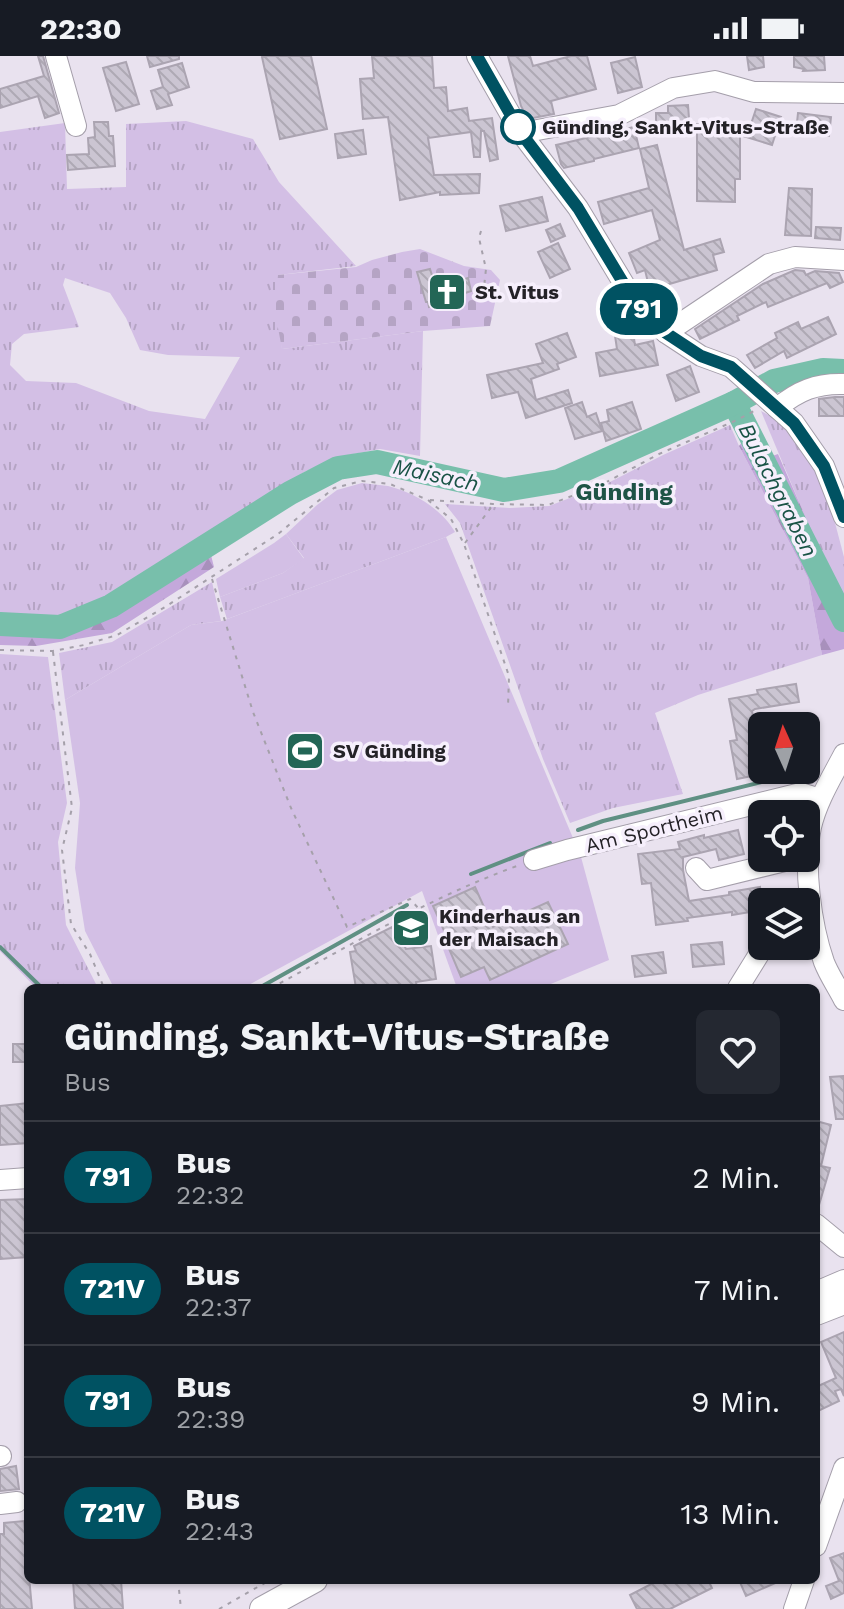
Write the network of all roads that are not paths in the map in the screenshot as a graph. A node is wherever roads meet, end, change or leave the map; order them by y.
1 (56, 56) edge
2 (477, 56) edge
3 (844, 93) edge
4 (76, 126) dead end
5 (521, 133) junction
6 (844, 260) edge
7 (666, 333) junction
8 (844, 384) edge
9 (768, 406) junction
10 (844, 517) edge
11 (844, 754) edge
12 (820, 799) joint
13 (534, 860) road end
14 (696, 868) dead end
15 (748, 870) edge
16 (820, 950) edge
17 (755, 960) edge
18 (740, 984) edge
19 (844, 1000) edge
20 (24, 1178) edge
21 (0, 1180) edge
22 (820, 1227) edge
23 (844, 1247) edge
24 (844, 1280) edge
25 (820, 1290) edge
26 (844, 1302) edge
27 (820, 1311) edge
28 (844, 1468) edge
29 (822, 1511) edge
30 (308, 1584) edge
31 (803, 1584) edge
32 (262, 1609) edge
33 (794, 1609) edge

1 - 4 street
2 - 5 street
3 - 5 street
5 - 7 street
6 - 7 street
7 - 9 street
8 - 9 street
9 - 10 street
11 - 12 street
12 - 13 street, Am Sportheim
14 - 15 street
16 - 19 street
17 - 18 street
20 - 21 street
22 - 23 street
24 - 25 street
26 - 27 main road
28 - 29 street
30 - 32 main road
31 - 33 street

